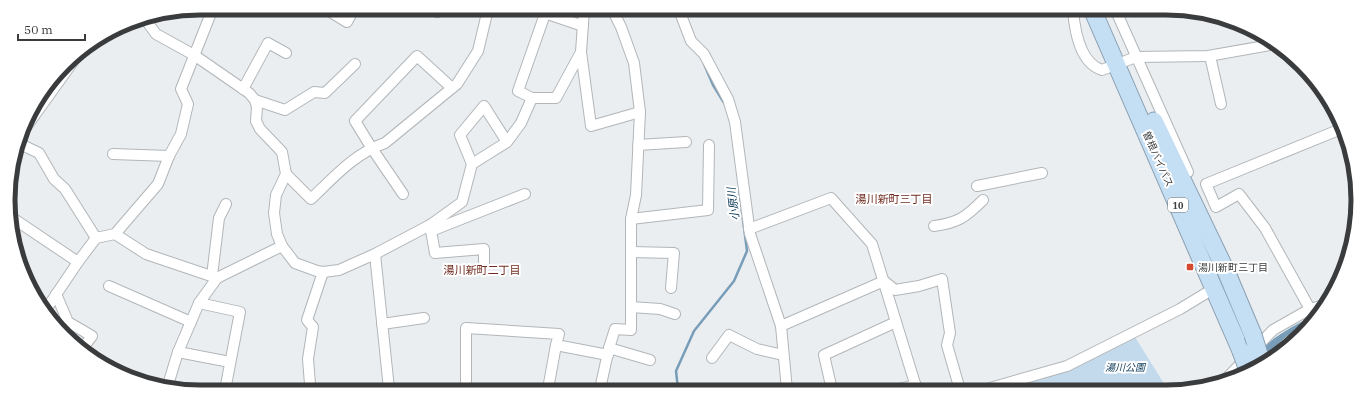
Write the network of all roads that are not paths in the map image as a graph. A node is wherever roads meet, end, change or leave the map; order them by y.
1 (210, 15) edge
2 (336, 15) edge
3 (351, 15) edge
4 (487, 15) edge
5 (545, 15) edge
6 (548, 15) edge
7 (584, 15) edge
8 (615, 15) edge
9 (681, 15) edge
10 (1073, 15) edge
11 (1087, 15) edge
12 (1095, 15) edge
13 (1106, 15) edge
14 (1116, 15) edge
15 (148, 23) edge
16 (583, 26) junction
17 (1268, 45) edge
18 (581, 52) junction
19 (286, 53) dead end
20 (194, 55) junction
21 (1210, 56) junction
22 (1122, 62) junction
23 (355, 64) dead end
24 (63, 76) edge
25 (452, 88) junction
26 (243, 89) junction
27 (532, 98) junction
28 (255, 100) junction
29 (1221, 104) dead end
30 (38, 110) edge
31 (640, 112) junction
32 (1337, 130) edge
33 (507, 142) junction
34 (686, 142) dead end
35 (638, 145) junction
36 (709, 145) dead end
37 (23, 146) edge
38 (371, 148) junction
39 (113, 154) dead end
40 (168, 156) junction
41 (472, 164) junction
42 (1042, 173) dead end
43 (286, 174) junction
44 (977, 186) dead end
45 (403, 194) dead end
46 (525, 194) dead end
47 (983, 200) dead end
48 (226, 204) dead end
49 (631, 219) junction
50 (16, 221) edge
51 (934, 226) dead end
52 (431, 228) junction
53 (749, 229) junction
54 (116, 234) junction
55 (96, 238) junction
56 (282, 246) junction
57 (631, 252) junction
58 (375, 254) junction
59 (78, 262) junction
60 (484, 264) dead end
61 (323, 272) junction
62 (215, 277) junction
63 (884, 280) junction
64 (109, 286) dead end
65 (671, 288) dead end
66 (1208, 292) junction
67 (56, 294) junction
68 (199, 303) junction
69 (48, 306) edge
70 (631, 307) junction
71 (1317, 307) edge
72 (1310, 309) junction
73 (675, 314) dead end
74 (424, 318) dead end
75 (191, 322) junction
76 (896, 322) junction
77 (382, 324) junction
78 (781, 326) junction
79 (1253, 334) junction
80 (85, 345) edge
81 (556, 345) junction
82 (1240, 348) junction
83 (178, 352) junction
84 (608, 352) junction
85 (783, 355) junction
86 (1263, 357) edge
87 (712, 358) dead end
88 (1260, 359) edge
89 (650, 360) dead end
90 (230, 362) junction
91 (1247, 367) edge
92 (1232, 373) edge
93 (169, 382) edge
94 (310, 384) dead end
95 (226, 385) edge
96 (389, 385) edge
97 (466, 385) edge
98 (549, 385) edge
99 (601, 385) edge
100 (786, 385) edge
101 (831, 385) edge
102 (915, 385) edge
103 (959, 385) edge
104 (1000, 385) edge

1 - 20 street
2 - 3 street
4 - 25 street
5 - 27 street
6 - 16 street
7 - 16 street
8 - 31 street
9 - 53 street
10 - 22 street
11 - 22 street
12 - 22 highway, 曽根バイパス / 10
13 - 22 highway, 曽根バイパス / 10
14 - 22 street
15 - 20 street
16 - 18 street
17 - 21 street
18 - 27 street
18 - 31 street
19 - 26 street
20 - 26 street
20 - 40 street
21 - 22 street
21 - 29 street
22 - 66 street
22 - 79 highway, 曽根バイパス / 10
22 - 82 highway, 曽根バイパス / 10
23 - 28 street
24 - 30 street
25 - 38 street
25 - 38 street
26 - 28 street
27 - 33 street
28 - 43 street
31 - 35 street
32 - 72 street
33 - 41 street
33 - 41 street
34 - 35 street
35 - 49 street
36 - 49 street
37 - 55 street
38 - 43 street
38 - 45 street
39 - 40 street
40 - 54 street
41 - 52 street
42 - 44 street
43 - 56 street
46 - 52 street
47 - 51 street
48 - 62 street
49 - 57 street
50 - 59 street
52 - 58 street
52 - 60 street
53 - 63 street
53 - 78 street
54 - 55 street
54 - 62 street
55 - 59 street
56 - 61 street
56 - 62 street
57 - 65 street
57 - 70 street
58 - 61 street
58 - 77 street
59 - 67 street
61 - 94 street
62 - 68 street
63 - 76 street
63 - 78 street
63 - 103 street
64 - 75 street
66 - 82 street
66 - 104 street
67 - 69 street
67 - 80 street
68 - 75 street
68 - 90 street
70 - 73 street
70 - 84 street
71 - 72 street
72 - 92 street
74 - 77 street
75 - 83 street
76 - 101 street
76 - 102 street
77 - 96 street
78 - 85 street
79 - 86 highway, bridge
79 - 88 highway, 曽根バイパス / 10, bridge
81 - 84 street
81 - 97 street
81 - 98 street
82 - 91 highway, 曽根バイパス / 10, bridge
83 - 90 street
83 - 93 street
84 - 89 street
84 - 99 street
85 - 87 street
85 - 100 street
90 - 95 street

